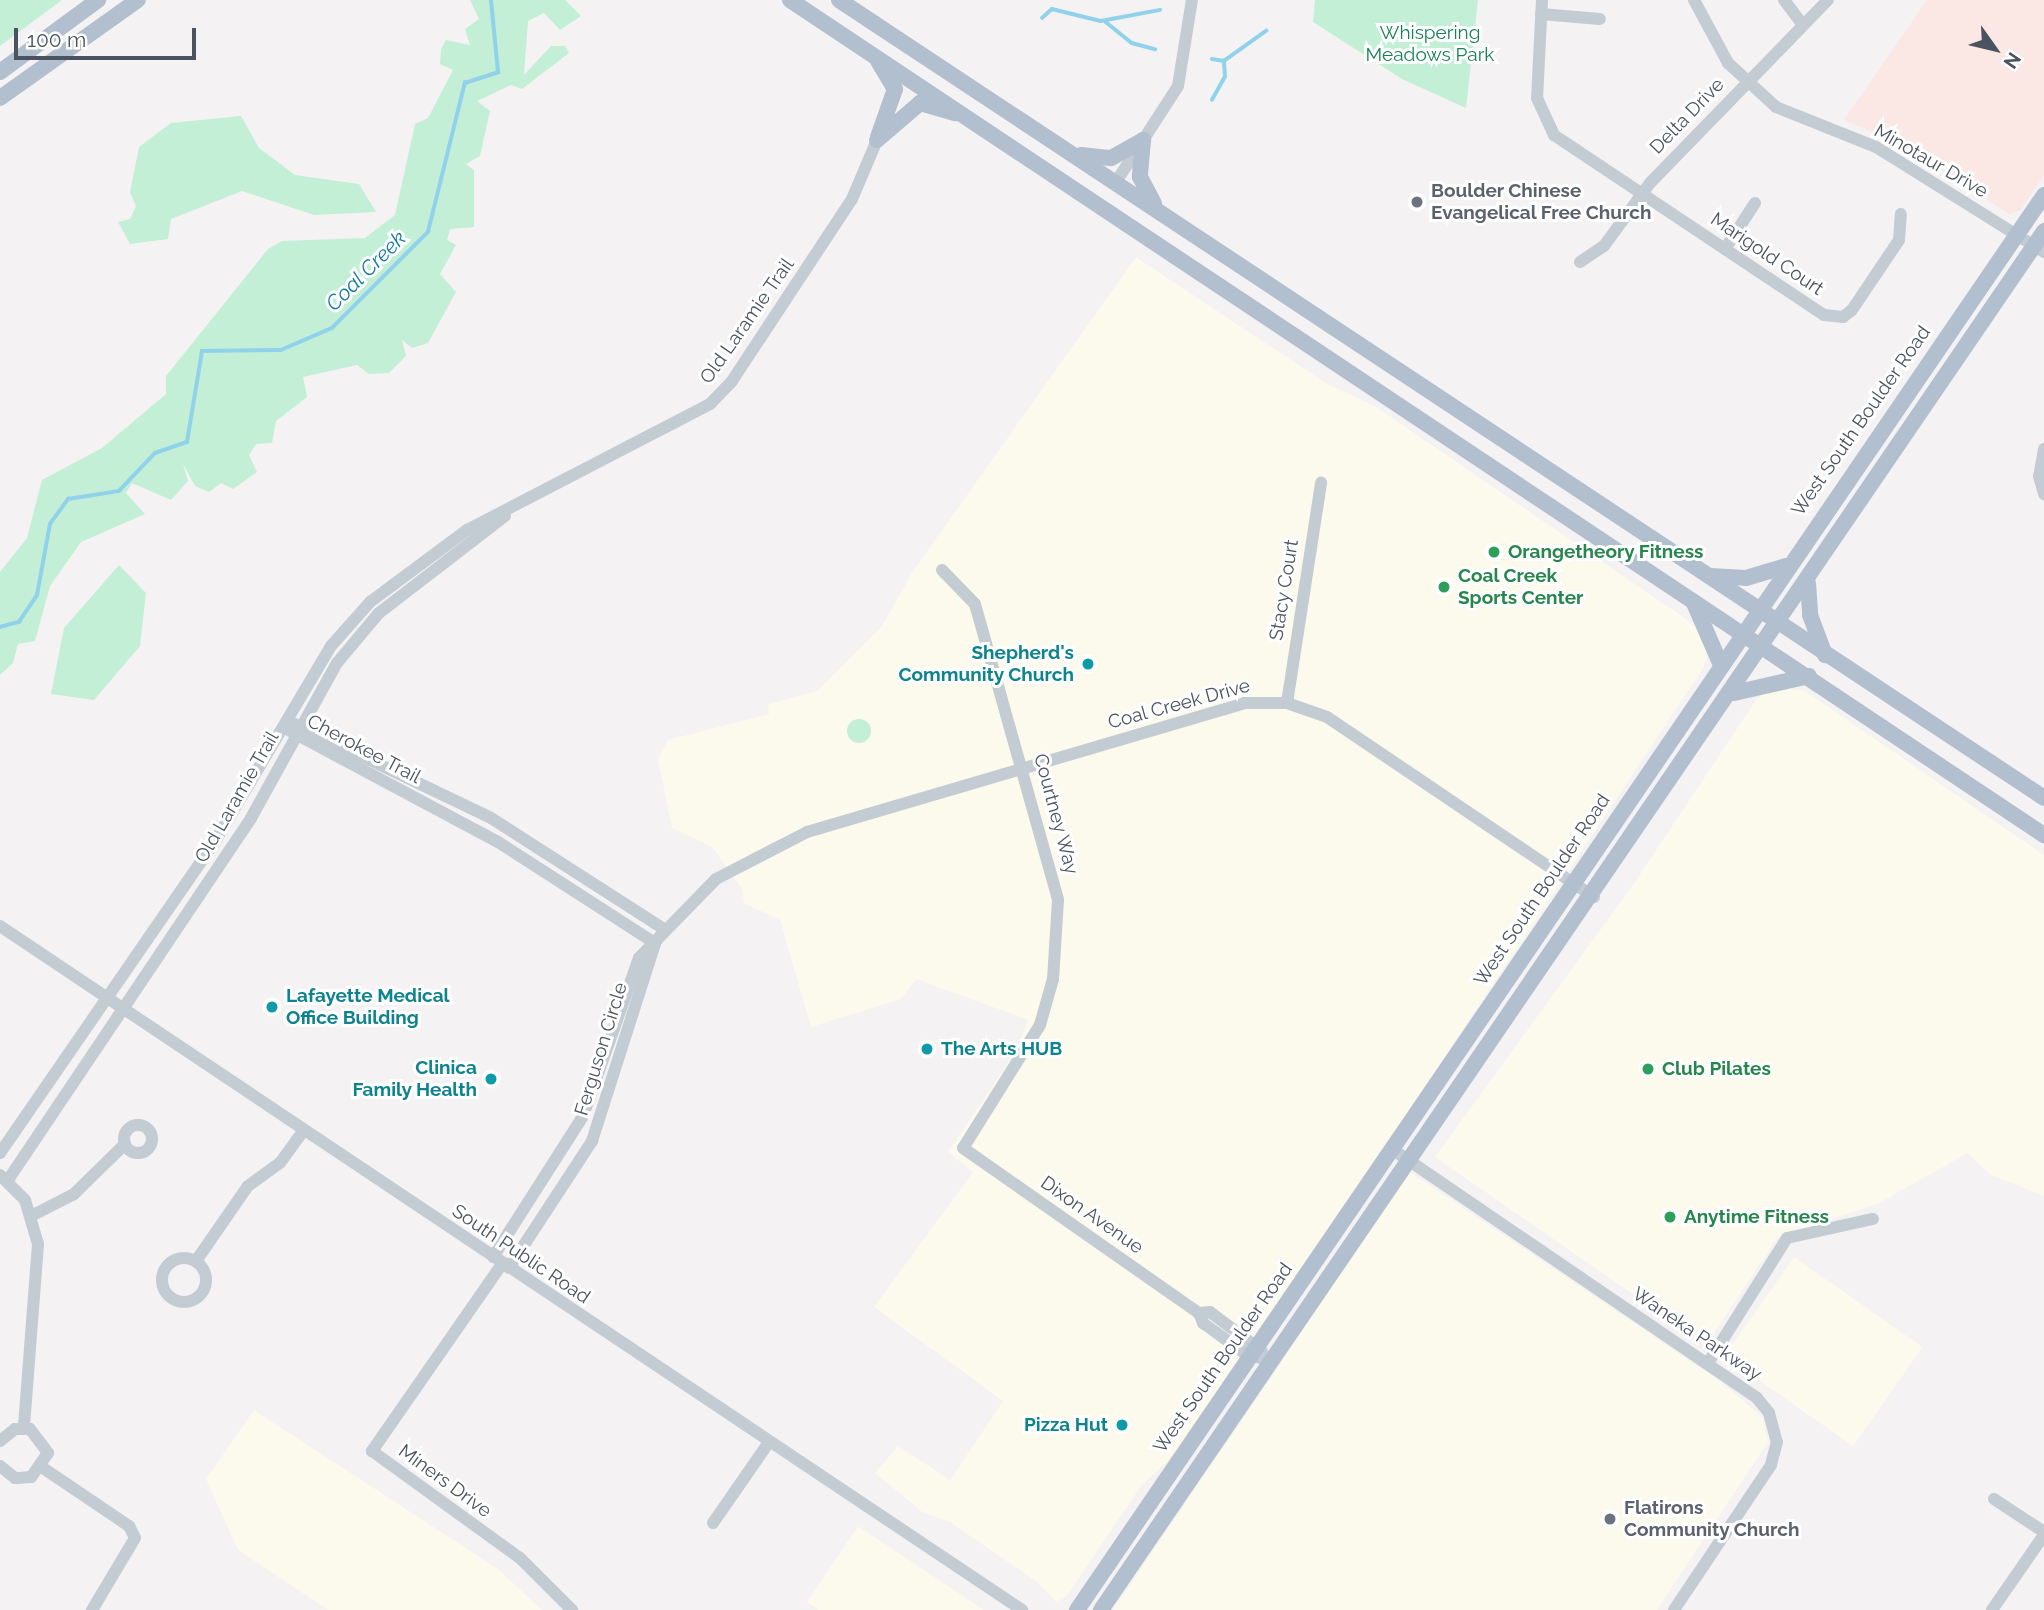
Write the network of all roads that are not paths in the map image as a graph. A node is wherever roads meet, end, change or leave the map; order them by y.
1 (98, 0) edge
2 (138, 0) edge
3 (790, 0) edge
4 (839, 0) edge
5 (1192, 0) edge
6 (1542, 0) edge
7 (1694, 0) edge
8 (1784, 0) edge
9 (1828, 0) edge
10 (1541, 14) junction
11 (1600, 19) dead end
12 (1802, 24) junction
13 (868, 49) junction
14 (0, 72) edge
15 (1747, 82) junction
16 (0, 98) edge
17 (975, 119) junction
18 (877, 140) junction
19 (1143, 140) junction
20 (1072, 152) junction
21 (1067, 180) junction
22 (1116, 182) junction
23 (1641, 194) junction
24 (2044, 195) edge
25 (1755, 202) dead end
26 (1160, 209) junction
27 (1901, 214) dead end
28 (2044, 231) edge
29 (2017, 235) junction
30 (2039, 248) edge
31 (1725, 249) junction
32 (1580, 262) dead end
33 (2044, 449) edge
34 (1321, 483) dead end
35 (2044, 494) edge
36 (516, 506) junction
37 (1786, 566) junction
38 (942, 570) dead end
39 (1710, 576) junction
40 (1808, 583) junction
41 (1691, 598) junction
42 (1757, 608) junction
43 (1780, 624) junction
44 (1741, 632) junction
45 (1765, 647) junction
46 (1825, 655) junction
47 (1720, 663) junction
48 (1809, 676) junction
49 (1734, 693) junction
50 (1287, 703) junction
51 (285, 724) junction
52 (297, 730) junction
53 (1024, 767) junction
54 (2044, 798) edge
55 (854, 820) joint
56 (2044, 835) edge
57 (1573, 884) junction
58 (1594, 897) junction
59 (0, 926) edge
60 (664, 929) junction
61 (655, 943) junction
62 (111, 999) junction
63 (126, 1009) junction
64 (304, 1130) junction
65 (125, 1144) dead end
66 (963, 1147) joint
67 (1392, 1149) junction
68 (0, 1153) edge
69 (1411, 1162) junction
70 (4, 1177) edge
71 (33, 1215) junction
72 (1873, 1219) dead end
73 (195, 1261) dead end
74 (501, 1263) junction
75 (1253, 1351) junction
76 (1272, 1362) junction
77 (1707, 1363) junction
78 (24, 1428) junction
79 (0, 1441) edge
80 (769, 1441) junction
81 (43, 1468) junction
82 (4, 1471) edge
83 (0, 1487) edge
84 (1994, 1499) dead end
85 (713, 1523) dead end
86 (2044, 1533) edge
87 (92, 1610) edge
88 (572, 1610) edge
89 (1022, 1610) edge
90 (1077, 1610) edge
91 (1101, 1610) edge
92 (1674, 1610) edge
93 (1992, 1610) edge

1 - 14 main road
2 - 16 main road
3 - 13 main road
4 - 20 main road
5 - 19 street
6 - 10 street, Marigold Court
7 - 15 street, Minotaur Drive
8 - 12 street
9 - 12 street, Delta Drive
10 - 11 street
10 - 23 street, Marigold Court
12 - 15 street, Delta Drive
13 - 17 main road
13 - 18 main road
15 - 23 street, Delta Drive
15 - 29 street, Minotaur Drive
17 - 18 main road
17 - 21 main road
18 - 36 street, Old Laramie Trail
19 - 20 main road
19 - 22 street
19 - 26 main road
20 - 22 main road
21 - 22 main road
21 - 41 main road
22 - 26 main road
23 - 31 street, Marigold Court
23 - 32 street, Delta Drive
24 - 29 main road, West South Boulder Road
25 - 31 street
26 - 39 main road
27 - 31 street, Marigold Court
28 - 30 main road
29 - 30 street, Minotaur Drive
29 - 37 main road, West South Boulder Road
30 - 40 main road
33 - 35 street
34 - 50 street, Stacy Court
36 - 51 street, Old Laramie Trail
36 - 52 street, Old Laramie Trail
37 - 39 main road
37 - 42 main road, West South Boulder Road
38 - 53 street, Courtney Way
39 - 42 main road
40 - 43 main road
40 - 46 main road
41 - 44 main road
41 - 47 main road
42 - 43 main road
42 - 44 main road, West South Boulder Road
43 - 45 main road
43 - 46 main road
44 - 45 main road
44 - 47 main road, West South Boulder Road
45 - 48 main road
45 - 49 main road
46 - 54 main road
47 - 57 main road, West South Boulder Road
48 - 49 main road
48 - 56 main road
49 - 58 main road
50 - 53 street, Coal Creek Drive
50 - 57 street, Coal Creek Drive
51 - 52 street, Cherokee Trail
51 - 62 street, Old Laramie Trail
52 - 60 street, Cherokee Trail
52 - 61 street, Cherokee Trail
52 - 63 street, Old Laramie Trail
53 - 55 street, Coal Creek Drive
53 - 66 street, Courtney Way
55 - 60 street, Ferguson Circle
57 - 58 street, Coal Creek Drive
57 - 67 main road, West South Boulder Road
58 - 69 main road
59 - 62 street, South Public Road
60 - 61 street, Ferguson Circle
61 - 74 street, Ferguson Circle
61 - 74 street, Ferguson Circle
62 - 63 street, South Public Road
62 - 68 street, Old Laramie Trail
63 - 64 street, South Public Road
63 - 70 street, Old Laramie Trail
64 - 73 street
64 - 74 street, South Public Road
65 - 71 street
66 - 75 street, Dixon Avenue
67 - 69 street, Waneka Parkway
67 - 75 main road, West South Boulder Road
69 - 76 main road
69 - 77 street, Waneka Parkway
70 - 71 street
71 - 78 street
72 - 77 street
74 - 80 street, South Public Road
74 - 88 street, Miners Drive
75 - 76 street, Dixon Avenue
75 - 90 main road, West South Boulder Road
76 - 91 main road
77 - 92 street, Waneka Parkway
78 - 79 street
78 - 81 street
80 - 85 street
80 - 89 street, South Public Road
81 - 82 street
81 - 87 street
82 - 83 street
84 - 86 street
86 - 93 street

